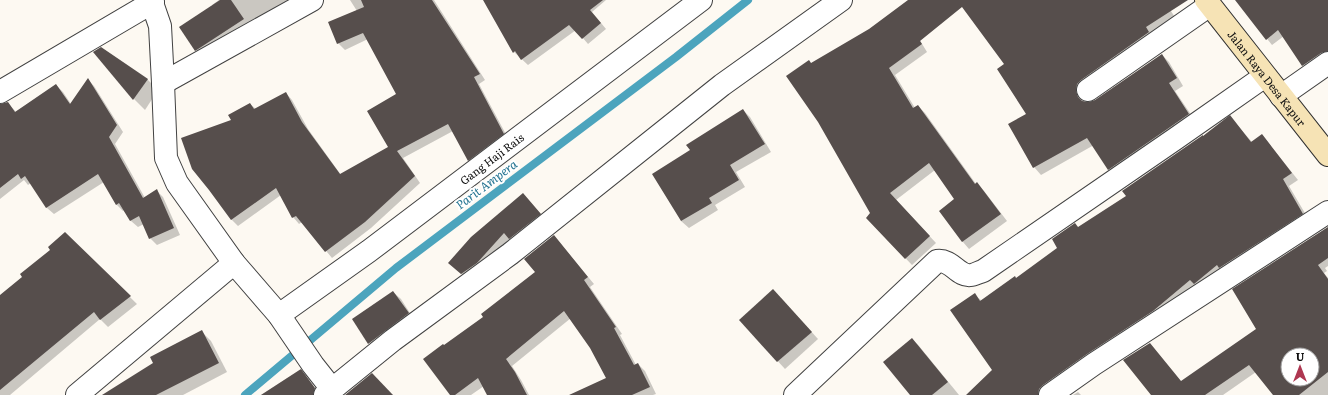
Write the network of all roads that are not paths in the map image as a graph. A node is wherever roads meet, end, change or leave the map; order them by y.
1 (312, 0) edge
2 (701, 0) edge
3 (841, 0) edge
4 (152, 1) edge
5 (1208, 2) edge
6 (1328, 63) edge
7 (1265, 76) junction
8 (163, 83) junction
9 (1088, 90) dead end
10 (0, 92) edge
11 (1281, 96) junction
12 (1328, 156) edge
13 (1328, 212) edge
14 (234, 263) junction
15 (284, 322) junction
16 (328, 392) edge
17 (77, 395) edge
18 (795, 395) edge
19 (1050, 395) edge

1 - 8 street
2 - 15 street, Gang Haji Rais
3 - 16 street
4 - 8 street
4 - 10 street
5 - 7 street, Jalan Raya Desa Kapur
5 - 9 street
6 - 11 street
7 - 11 street, Jalan Raya Desa Kapur
7 - 18 street
8 - 14 street
11 - 12 street, Jalan Raya Desa Kapur
13 - 19 street
14 - 15 street
14 - 17 street
15 - 16 street

